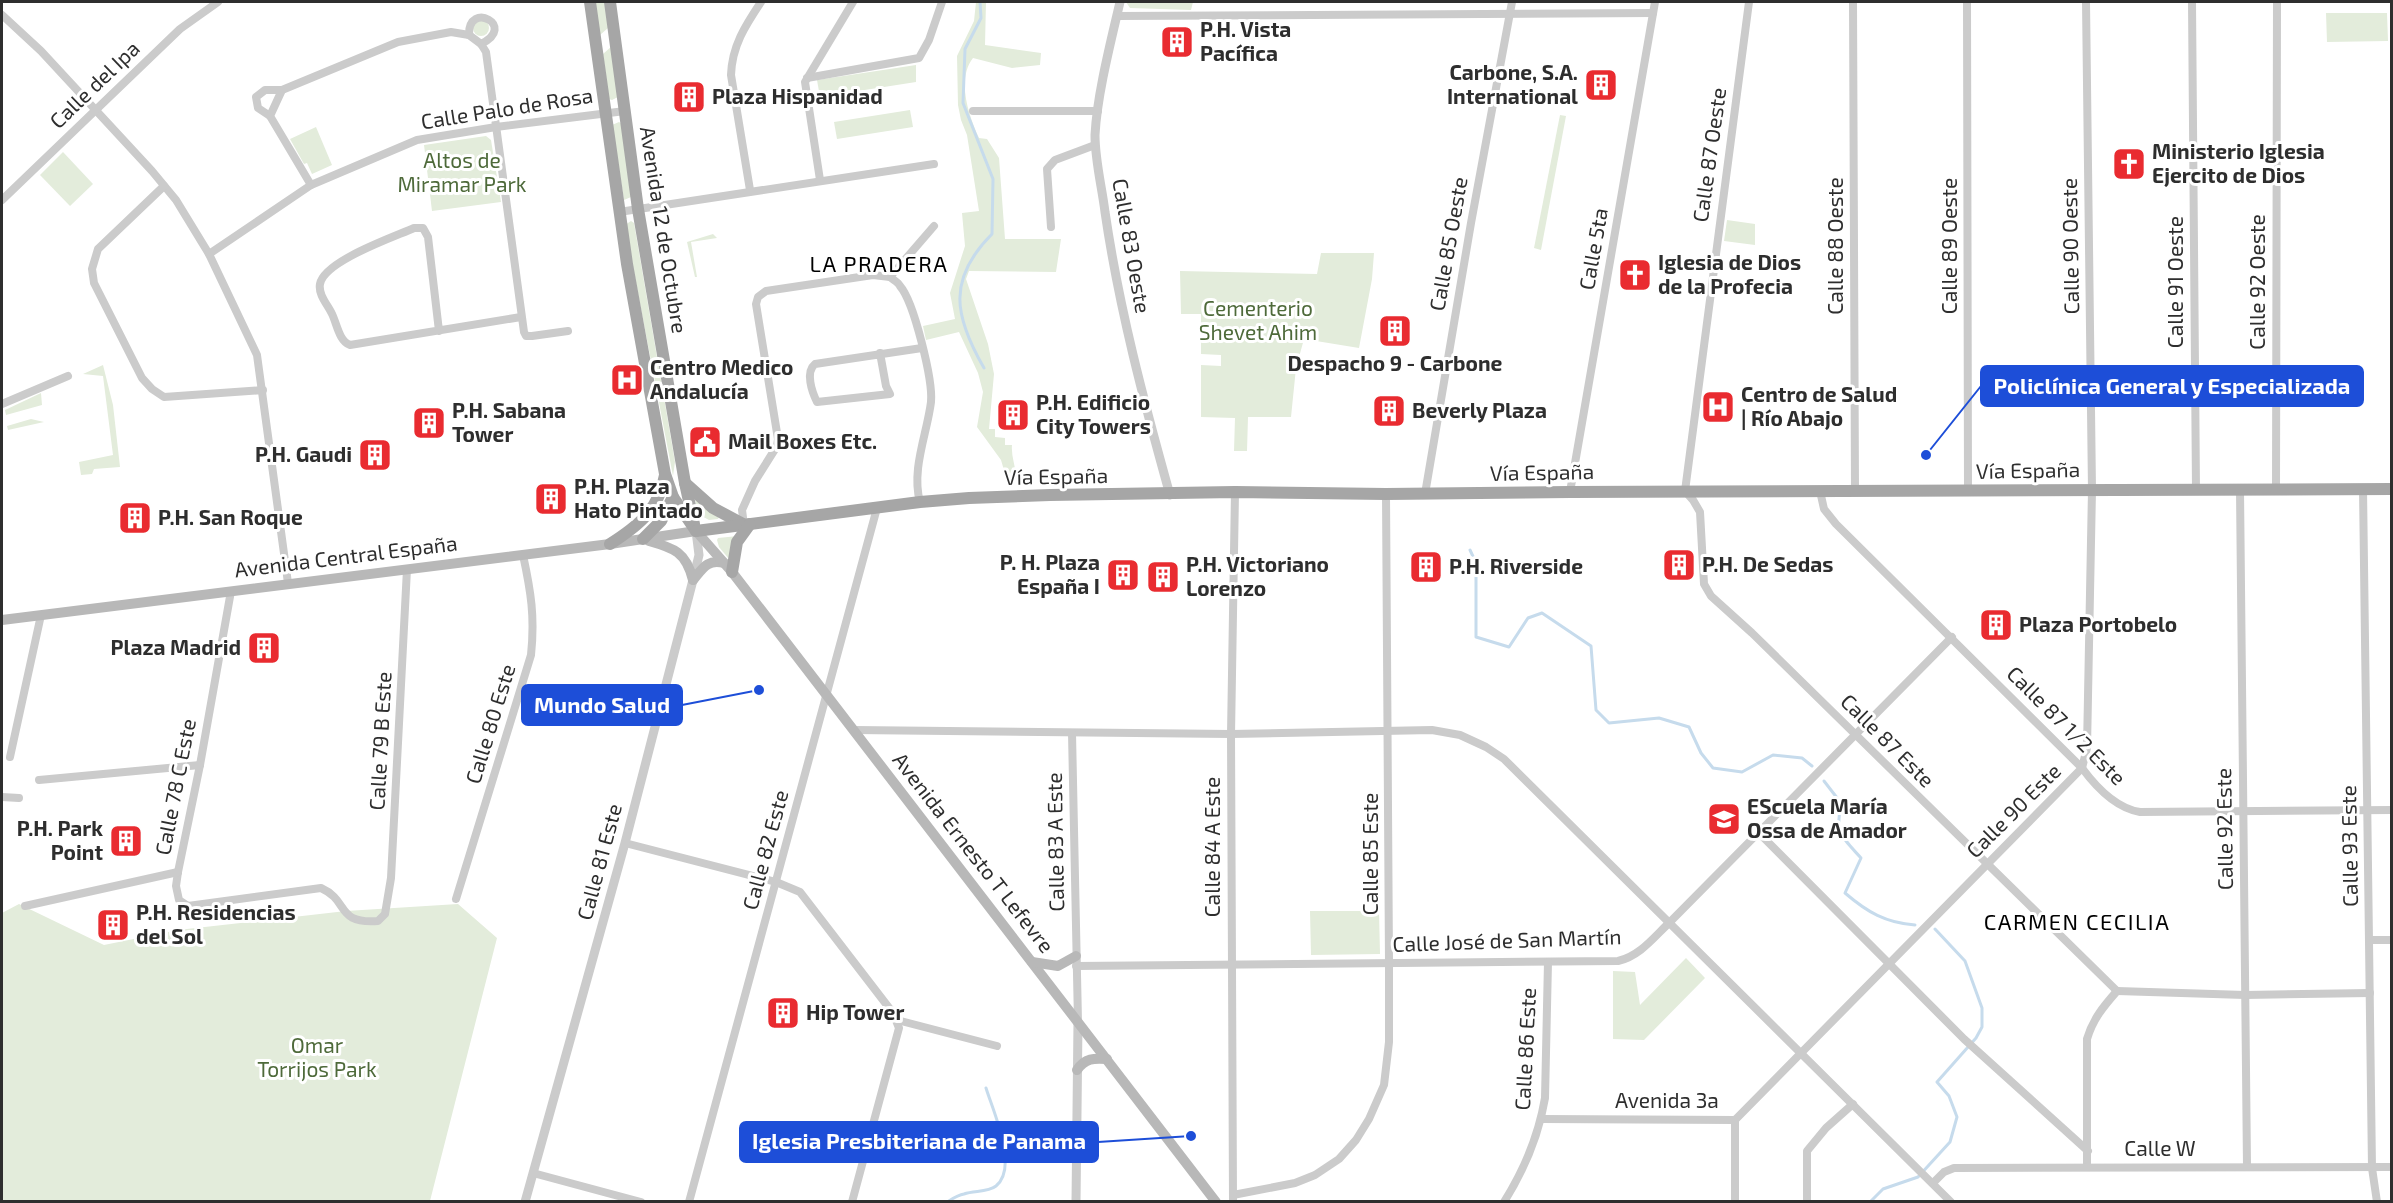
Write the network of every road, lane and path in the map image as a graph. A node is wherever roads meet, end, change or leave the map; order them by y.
1 (218, 2) edge
2 (590, 2) edge
3 (610, 2) edge
4 (761, 2) edge
5 (853, 2) edge
6 (942, 2) edge
7 (1120, 2) edge
8 (1512, 2) edge
9 (1655, 2) edge
10 (1749, 2) edge
11 (1853, 2) edge
12 (1967, 2) edge
13 (2086, 2) edge
14 (2192, 2) edge
15 (2277, 2) edge
16 (1510, 13) junction
17 (1653, 13) junction
18 (2, 15) edge
19 (1117, 16) junction
20 (469, 35) junction
21 (615, 36) junction
22 (481, 44) junction
23 (596, 45) junction
24 (807, 78) junction
25 (282, 90) junction
26 (96, 109) junction
27 (626, 111) junction
28 (974, 111) dead end
29 (1098, 111) junction
30 (606, 112) junction
31 (270, 116) junction
32 (496, 127) junction
33 (1095, 145) junction
34 (934, 164) dead end
35 (820, 180) junction
36 (311, 185) junction
37 (164, 186) junction
38 (750, 190) junction
39 (3, 194) edge
40 (638, 209) junction
41 (620, 212) junction
42 (934, 226) dead end
43 (1051, 227) dead end
44 (209, 255) junction
45 (890, 277) junction
46 (521, 317) junction
47 (439, 331) junction
48 (568, 331) dead end
49 (922, 348) junction
50 (880, 353) junction
51 (68, 376) dead end
52 (263, 390) junction
53 (2, 404) edge
54 (665, 474) junction
55 (685, 483) junction
56 (2092, 489) junction
57 (2363, 489) junction
58 (2391, 489) edge
59 (2196, 490) junction
60 (2240, 490) junction
61 (2276, 490) junction
62 (1685, 491) junction
63 (1820, 491) junction
64 (1855, 491) junction
65 (1968, 491) junction
66 (1235, 492) junction
67 (1570, 492) junction
68 (1386, 494) junction
69 (1425, 494) junction
70 (1170, 495) junction
71 (674, 497) junction
72 (920, 502) junction
73 (877, 508) junction
74 (747, 524) junction
75 (696, 531) junction
76 (643, 539) junction
77 (610, 544) junction
78 (523, 555) junction
79 (728, 568) junction
80 (407, 569) junction
81 (693, 580) junction
82 (288, 584) junction
83 (231, 591) junction
84 (41, 615) junction
85 (2, 620) edge
86 (1952, 637) junction
87 (826, 696) junction
88 (1389, 729) junction
89 (854, 730) junction
90 (1072, 733) junction
91 (1231, 734) junction
92 (1854, 734) junction
93 (10, 757) dead end
94 (200, 765) junction
95 (2082, 768) junction
96 (39, 780) dead end
97 (2, 797) edge
98 (20, 798) dead end
99 (2368, 810) junction
100 (2391, 810) edge
101 (2243, 811) junction
102 (1758, 832) junction
103 (625, 843) junction
104 (1986, 865) junction
105 (178, 872) junction
106 (776, 882) junction
107 (456, 899) dead end
108 (25, 906) dead end
109 (1670, 922) junction
110 (2370, 940) junction
111 (2391, 940) edge
112 (1076, 961) junction
113 (1031, 962) junction
114 (1548, 962) junction
115 (1389, 963) junction
116 (1889, 963) junction
117 (1232, 966) junction
118 (2116, 991) junction
119 (2370, 993) junction
120 (2245, 995) junction
121 (897, 1020) junction
122 (1078, 1022) junction
123 (997, 1046) dead end
124 (1802, 1053) junction
125 (1107, 1059) junction
126 (1077, 1070) junction
127 (1853, 1104) junction
128 (1542, 1119) junction
129 (1735, 1120) junction
130 (2088, 1150) junction
131 (2087, 1167) junction
132 (2247, 1167) junction
133 (2391, 1167) edge
134 (2372, 1168) junction
135 (532, 1173) junction
136 (1933, 1183) junction
137 (1233, 1198) edge
138 (525, 1202) edge
139 (641, 1202) edge
140 (689, 1202) edge
141 (852, 1202) edge
142 (1076, 1202) edge
143 (1216, 1202) edge
144 (1504, 1202) edge
145 (1735, 1202) edge
146 (1807, 1202) edge
147 (1951, 1202) edge
148 (2377, 1202) edge

1 - 26 street, Calle del Ipa
2 - 23 main road, Avenida 12 de Octubre
3 - 21 main road, Avenida 12 de Octubre
4 - 38 street
5 - 24 street
6 - 24 street
7 - 19 street, Calle 83 Oeste
8 - 16 street, Calle 85 Oeste
9 - 17 street, Calle 5ta
10 - 62 street, Calle 87 Oeste
11 - 64 street, Calle 88 Oeste
12 - 65 street, Calle 89 Oeste
13 - 56 street, Calle 90 Oeste
14 - 59 street, Calle 91 Oeste
15 - 61 street, Calle 92 Oeste
16 - 17 street
16 - 19 street
16 - 69 street, Calle 85 Oeste
17 - 67 street, Calle 5ta
18 - 26 street
19 - 29 street, Calle 83 Oeste
20 - 22 street
20 - 22 street
20 - 25 street
21 - 23 main road
21 - 27 main road, Avenida 12 de Octubre
22 - 32 street
23 - 30 main road, Avenida 12 de Octubre
24 - 35 street
25 - 31 street
25 - 31 street
26 - 37 street
26 - 39 street, Calle del Ipa
27 - 30 street, Calle Palo de Rosa
27 - 40 main road, Avenida 12 de Octubre
28 - 29 street
29 - 33 street, Calle 83 Oeste
30 - 32 street, Calle Palo de Rosa
30 - 41 main road, Avenida 12 de Octubre
31 - 36 street
32 - 36 street, Calle Palo de Rosa
32 - 46 street
33 - 43 street
33 - 70 street, Calle 83 Oeste
34 - 35 street
35 - 38 street
36 - 44 street, Calle Palo de Rosa
37 - 44 street
37 - 52 street
38 - 40 street
40 - 41 street
40 - 55 main road, Avenida 12 de Octubre
41 - 54 main road, Avenida 12 de Octubre
42 - 45 street
44 - 52 street
45 - 49 street
45 - 74 street
46 - 47 street
46 - 48 street
47 - 47 street
49 - 50 street
49 - 72 street
50 - 50 street
51 - 53 street
52 - 82 street
54 - 71 main road, Avenida 12 de Octubre
54 - 77 main road
55 - 74 main road
55 - 75 main road, Avenida 12 de Octubre
56 - 59 main road, Vía España
56 - 65 main road, Vía España
56 - 95 street, Calle 90 Este
57 - 58 main road, Vía España
57 - 61 main road, Vía España
57 - 99 street, Calle 93 Este
59 - 60 main road, Vía España
60 - 61 main road, Vía España
60 - 101 street, Calle 92 Este
62 - 63 main road, Vía España
62 - 67 main road, Vía España
62 - 92 street, Calle 87 Este
63 - 64 main road, Vía España
63 - 86 street, Calle 87 1/2 Este
64 - 65 main road, Vía España
66 - 68 main road, Vía España
66 - 70 main road, Vía España
66 - 91 street, Calle 84 A Este
67 - 69 main road, Vía España
68 - 69 main road, Vía España
68 - 88 street, Calle 85 Este
70 - 72 main road, Vía España
71 - 75 main road, Avenida 12 de Octubre
71 - 76 main road
72 - 73 main road, Vía España
73 - 74 main road, Vía España
73 - 87 street, Calle 82 Este
74 - 75 main road, Vía España
74 - 79 main road
75 - 76 main road, Avenida Central España
75 - 79 main road, Avenida Ernesto T Lefevre
75 - 81 street, Calle 81 Este
76 - 77 main road, Avenida Central España
76 - 81 main road
77 - 78 main road, Avenida Central España
78 - 80 main road, Avenida Central España
78 - 107 street, Calle 80 Este
79 - 81 main road
79 - 87 main road, Avenida Ernesto T Lefevre
80 - 82 main road, Avenida Central España
80 - 105 street, Calle 79 B Este
81 - 103 street, Calle 81 Este
82 - 83 main road, Avenida Central España
83 - 84 main road, Avenida Central España
83 - 94 street, Calle 78 C Este
84 - 85 main road, Avenida Central España
84 - 93 street
86 - 92 street, Calle José de San Martín
86 - 95 street, Calle 87 1/2 Este
87 - 89 main road, Avenida Ernesto T Lefevre
87 - 106 street, Calle 82 Este
88 - 91 street
88 - 109 street
88 - 115 street, Calle 85 Este
89 - 90 street
89 - 113 main road, Avenida Ernesto T Lefevre
90 - 91 street
90 - 112 street, Calle 83 A Este
91 - 117 street, Calle 84 A Este
92 - 102 street, Calle José de San Martín
92 - 104 street, Calle 87 Este
94 - 96 street
94 - 105 street, Calle 78 C Este
95 - 101 street, Calle 87 1/2 Este
95 - 104 street, Calle 90 Este
97 - 98 street
99 - 100 street, Calle 87 1/2 Este
99 - 101 street, Calle 87 1/2 Este
99 - 110 street, Calle 93 Este
101 - 120 street, Calle 92 Este
102 - 109 street, Calle José de San Martín
102 - 116 street
103 - 106 street
103 - 135 street, Calle 81 Este
104 - 116 street, Calle 90 Este
104 - 118 street, Calle 87 Este
105 - 108 street, Calle 78 C Este
106 - 121 street
106 - 140 street, Calle 82 Este
109 - 114 street, Calle José de San Martín
109 - 124 street
110 - 111 street
110 - 119 street, Calle 93 Este
112 - 113 main road
112 - 117 street, Calle José de San Martín
112 - 122 street, Calle 83 A Este
113 - 122 main road, Avenida Ernesto T Lefevre
114 - 115 street, Calle José de San Martín
114 - 128 street, Calle 86 Este
115 - 117 street, Calle José de San Martín
115 - 137 street, Calle 85 Este
116 - 124 street, Calle 90 Este
116 - 130 street
117 - 137 street, Calle 84 A Este
118 - 120 street
118 - 130 street
119 - 120 street
119 - 134 street, Calle 93 Este
120 - 132 street, Calle 92 Este
121 - 123 street
121 - 141 street
122 - 125 main road, Avenida Ernesto T Lefevre
122 - 126 street
124 - 127 street
124 - 129 street, Avenida 3a
125 - 126 main road
125 - 143 main road, Avenida Ernesto T Lefevre
126 - 142 street
127 - 136 street
127 - 146 street
128 - 129 street, Avenida 3a
128 - 144 street, Calle 86 Este
129 - 145 street
130 - 131 street
131 - 132 street, Calle W
131 - 136 street, Calle W
132 - 134 street, Calle W
133 - 134 street, Calle W
134 - 148 street, Calle 93 Este
135 - 138 street, Calle 81 Este
135 - 139 street
136 - 147 street

